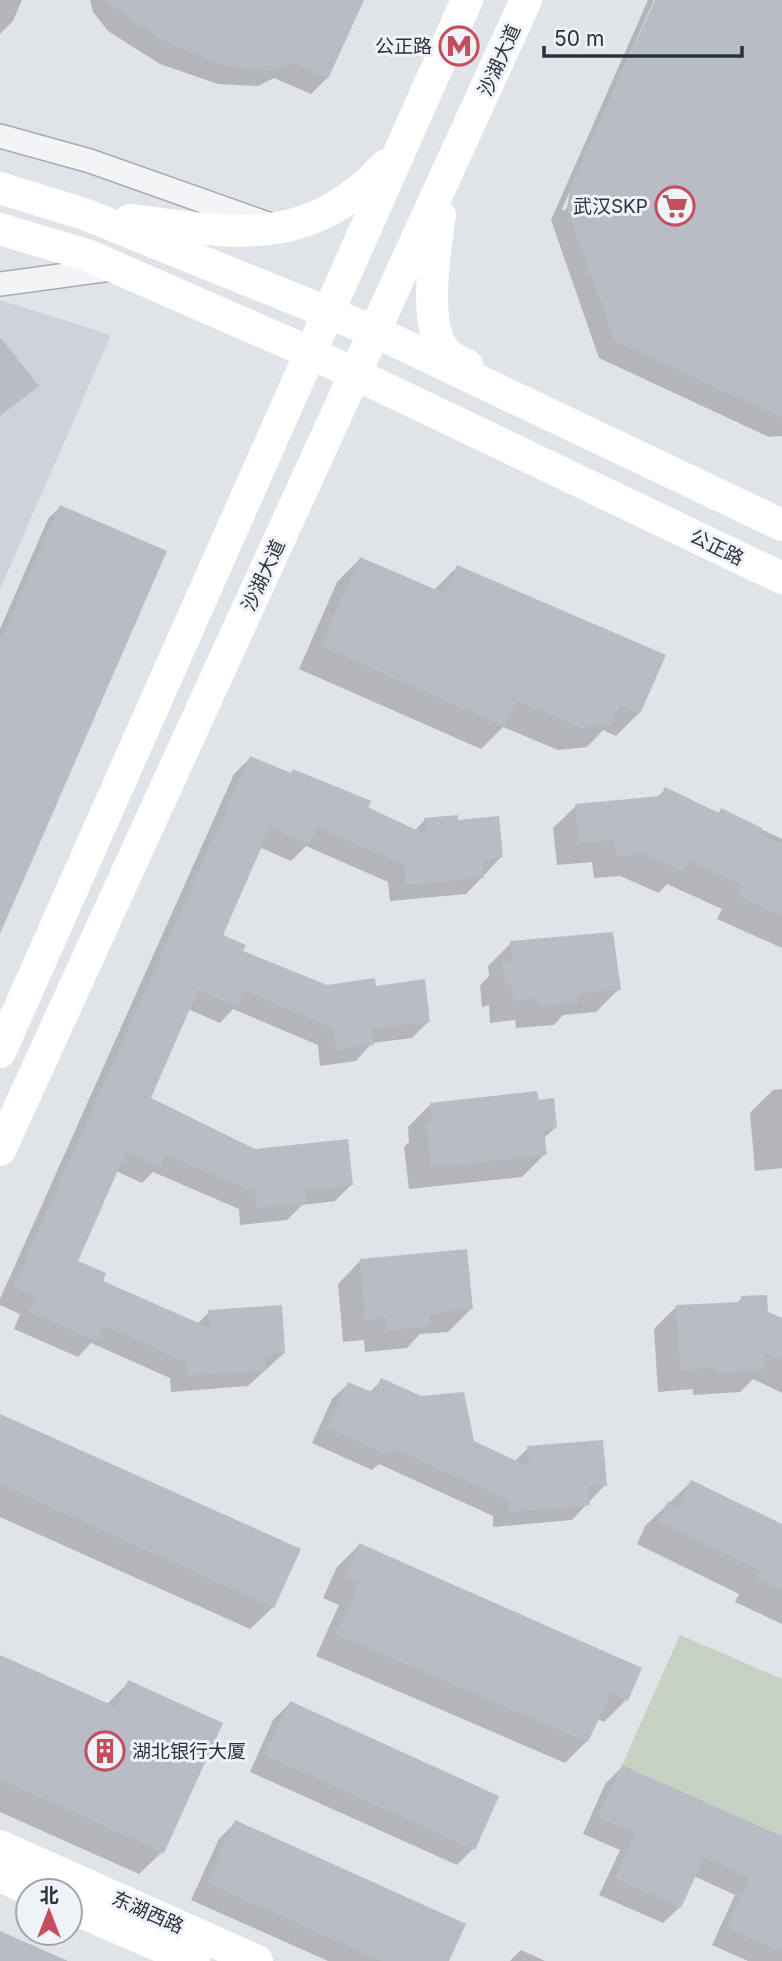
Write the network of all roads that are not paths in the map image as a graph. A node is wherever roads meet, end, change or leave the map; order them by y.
1 (467, 0) edge
2 (526, 0) edge
3 (0, 136) edge
4 (401, 148) junction
5 (449, 170) junction
6 (0, 187) edge
7 (88, 215) junction
8 (0, 229) edge
9 (281, 229) junction
10 (118, 268) junction
11 (0, 284) edge
12 (328, 312) junction
13 (376, 332) junction
14 (311, 353) junction
15 (357, 374) junction
16 (551, 415) junction
17 (782, 526) edge
18 (782, 578) edge
19 (0, 1052) edge
20 (0, 1150) edge
21 (0, 1846) edge
22 (84, 1913) edge
23 (194, 1961) edge
24 (257, 1961) edge

1 - 4 main road
2 - 5 main road, 沙湖大道
3 - 9 street
4 - 9 main road
4 - 12 main road
5 - 13 main road, 沙湖大道
5 - 16 main road
6 - 7 main road
7 - 9 main road
7 - 12 main road
8 - 10 main road, 公正路
10 - 11 street
10 - 14 main road, 公正路
12 - 13 main road
12 - 14 main road
13 - 15 main road, 沙湖大道
13 - 16 main road
14 - 15 main road, 公正路
14 - 19 main road
15 - 18 main road, 公正路
15 - 20 main road, 沙湖大道
16 - 17 main road
21 - 24 main road, 东湖西路
22 - 23 main road, 东湖西路

